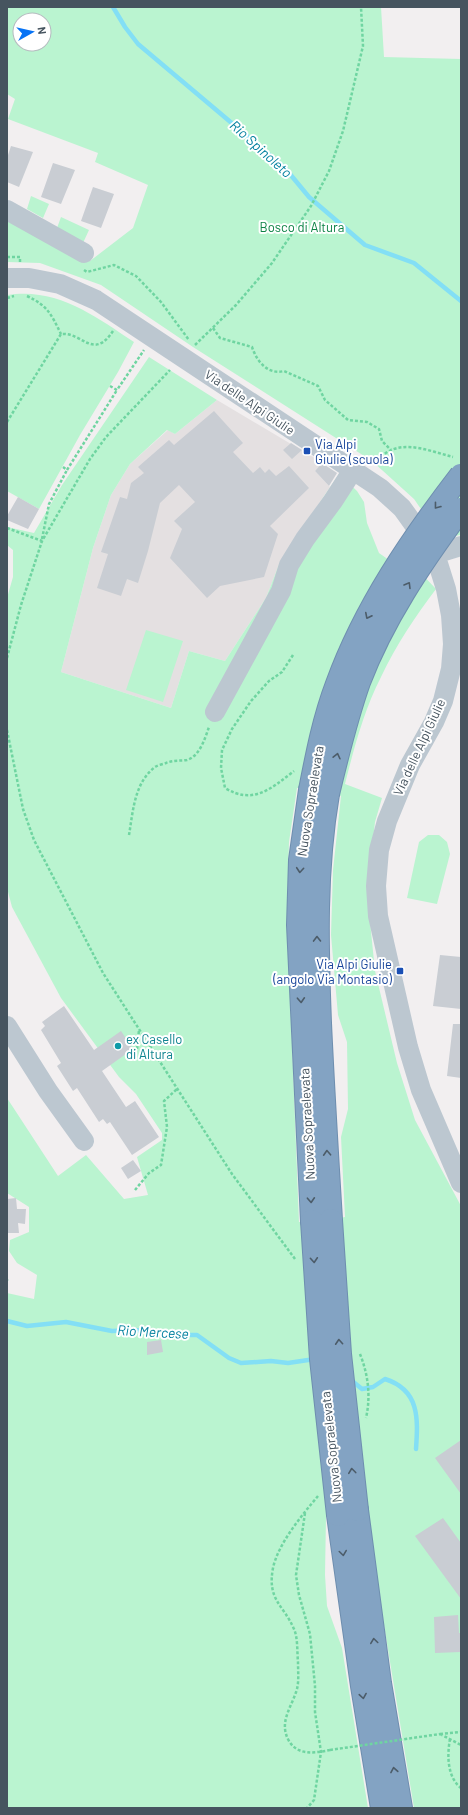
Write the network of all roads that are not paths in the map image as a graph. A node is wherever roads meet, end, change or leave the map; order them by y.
1 (7, 210) edge
2 (83, 261) road end
3 (14, 272) edge
4 (457, 466) edge
5 (360, 474) junction
6 (461, 510) edge
7 (461, 546) edge
8 (435, 554) junction
9 (215, 712) road end
10 (319, 792) junction
11 (7, 1026) edge
12 (84, 1142) dead end
13 (461, 1183) edge
14 (348, 1512) junction
15 (382, 1808) edge
16 (401, 1808) edge

1 - 2 street
3 - 5 street, Via delle Alpi Giulie
4 -> 10 highway, Nuova Sopraelevata, bridge
5 - 8 street, Via delle Alpi Giulie
5 - 9 street
10 -> 6 highway, Nuova Sopraelevata, bridge
7 - 8 street
8 - 13 street, Via delle Alpi Giulie
10 - 14 highway, Nuova Sopraelevata, bridge
11 - 12 street
14 -> 15 highway, Nuova Sopraelevata
16 -> 14 highway, Nuova Sopraelevata

